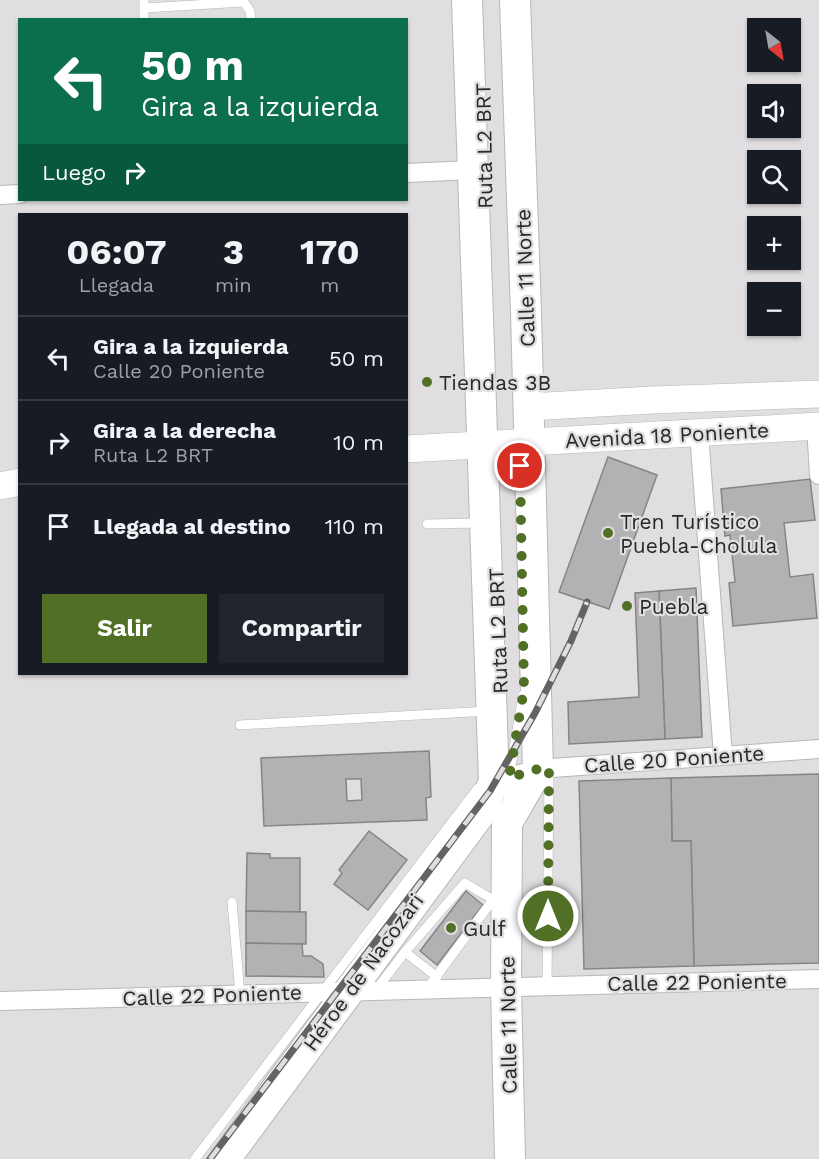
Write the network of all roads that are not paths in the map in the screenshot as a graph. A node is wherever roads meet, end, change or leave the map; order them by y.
1 (467, 0) edge
2 (515, 0) edge
3 (144, 4) edge
4 (250, 18) edge
5 (507, 71) dead end
6 (472, 170) junction
7 (408, 174) edge
8 (18, 194) edge
9 (0, 195) edge
10 (487, 294) dead end
11 (819, 394) edge
12 (528, 407) junction
13 (817, 427) edge
14 (699, 433) junction
15 (525, 444) junction
16 (487, 445) junction
17 (408, 449) edge
18 (819, 476) edge
19 (18, 482) edge
20 (0, 486) edge
21 (484, 523) junction
22 (427, 524) dead end
23 (522, 537) dead end
24 (524, 689) dead end
25 (491, 711) junction
26 (240, 725) dead end
27 (819, 749) edge
28 (723, 756) junction
29 (543, 769) junction
30 (499, 775) junction
31 (507, 823) junction
32 (499, 894) junction
33 (232, 902) dead end
34 (405, 952) junction
35 (819, 979) edge
36 (432, 983) junction
37 (548, 986) junction
38 (506, 987) junction
39 (349, 991) junction
40 (240, 994) junction
41 (0, 1001) edge
42 (195, 1159) edge
43 (225, 1159) edge
44 (510, 1159) edge

1 - 6 main road
2 - 12 main road, Calle 11 Norte
3 - 4 lane
5 - 15 lane, Ruta L2 BRT
6 - 7 street
6 - 16 main road
8 - 9 street
10 - 16 lane, Ruta L2 BRT
11 - 12 street, Avenida 18 Poniente
12 - 15 main road, Calle 11 Norte
13 - 14 street, Avenida 18 Poniente
13 - 18 street
14 - 15 street, Avenida 18 Poniente
14 - 28 street
15 - 16 street, Avenida 18 Poniente
15 - 23 lane, Ruta L2 BRT
15 - 29 main road, Calle 11 Norte
16 - 17 street, Avenida 18 Poniente
16 - 21 main road
16 - 30 lane, Ruta L2 BRT
19 - 20 street
21 - 22 lane
21 - 25 main road
24 - 30 lane, Ruta L2 BRT
25 - 26 lane
25 - 30 main road
27 - 28 street, Calle 20 Poniente
28 - 29 street, Calle 20 Poniente
29 - 30 street, Calle 20 Poniente
29 - 31 main road, Calle 11 Norte
29 - 37 lane
30 - 31 lane, Ruta L2 BRT
30 - 39 main road, Héroe de Nacozari
31 - 32 main road, Calle 11 Norte
32 - 34 lane
32 - 36 lane
32 - 38 main road, Calle 11 Norte
33 - 40 lane
34 - 36 lane
34 - 39 lane
35 - 37 street, Calle 22 Poniente
36 - 38 street, Calle 22 Poniente
36 - 39 street, Calle 22 Poniente
37 - 38 street, Calle 22 Poniente
38 - 44 main road, Calle 11 Norte
39 - 40 street, Calle 22 Poniente
39 - 42 lane
39 - 43 main road, Héroe de Nacozari
40 - 41 street, Calle 22 Poniente

